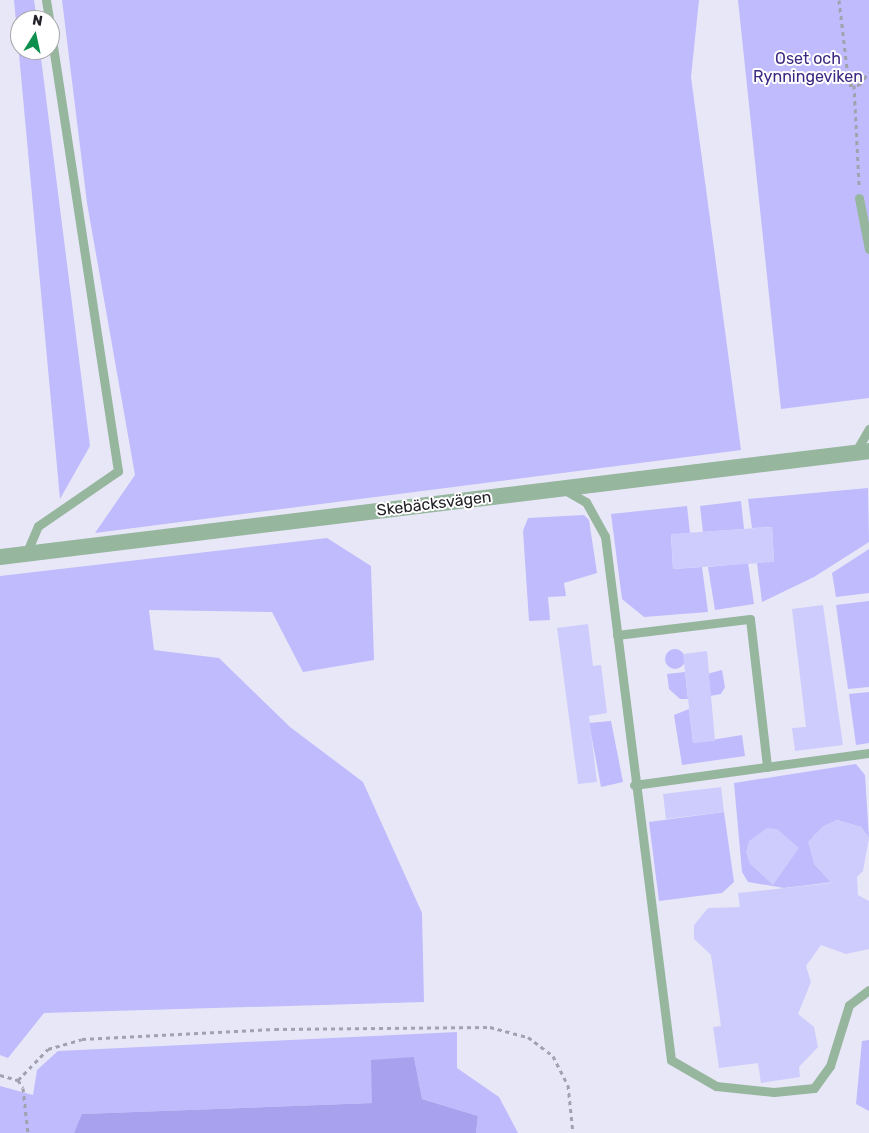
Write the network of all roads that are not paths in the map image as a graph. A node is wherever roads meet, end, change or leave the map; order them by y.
1 (55, 60) edge
2 (859, 198) road end
3 (869, 249) edge
4 (869, 429) edge
5 (862, 452) edge
6 (562, 488) junction
7 (26, 554) junction
8 (0, 557) edge
9 (617, 635) junction
10 (869, 753) edge
11 (767, 767) junction
12 (634, 785) junction
13 (869, 990) edge

1 - 7 lane
2 - 3 lane
4 - 5 lane
5 - 6 street, Skebäcksvägen
6 - 7 street, Skebäcksvägen
6 - 9 lane
7 - 8 street, Skebäcksvägen
9 - 11 lane
9 - 12 lane
10 - 11 lane
11 - 12 lane
12 - 13 lane

